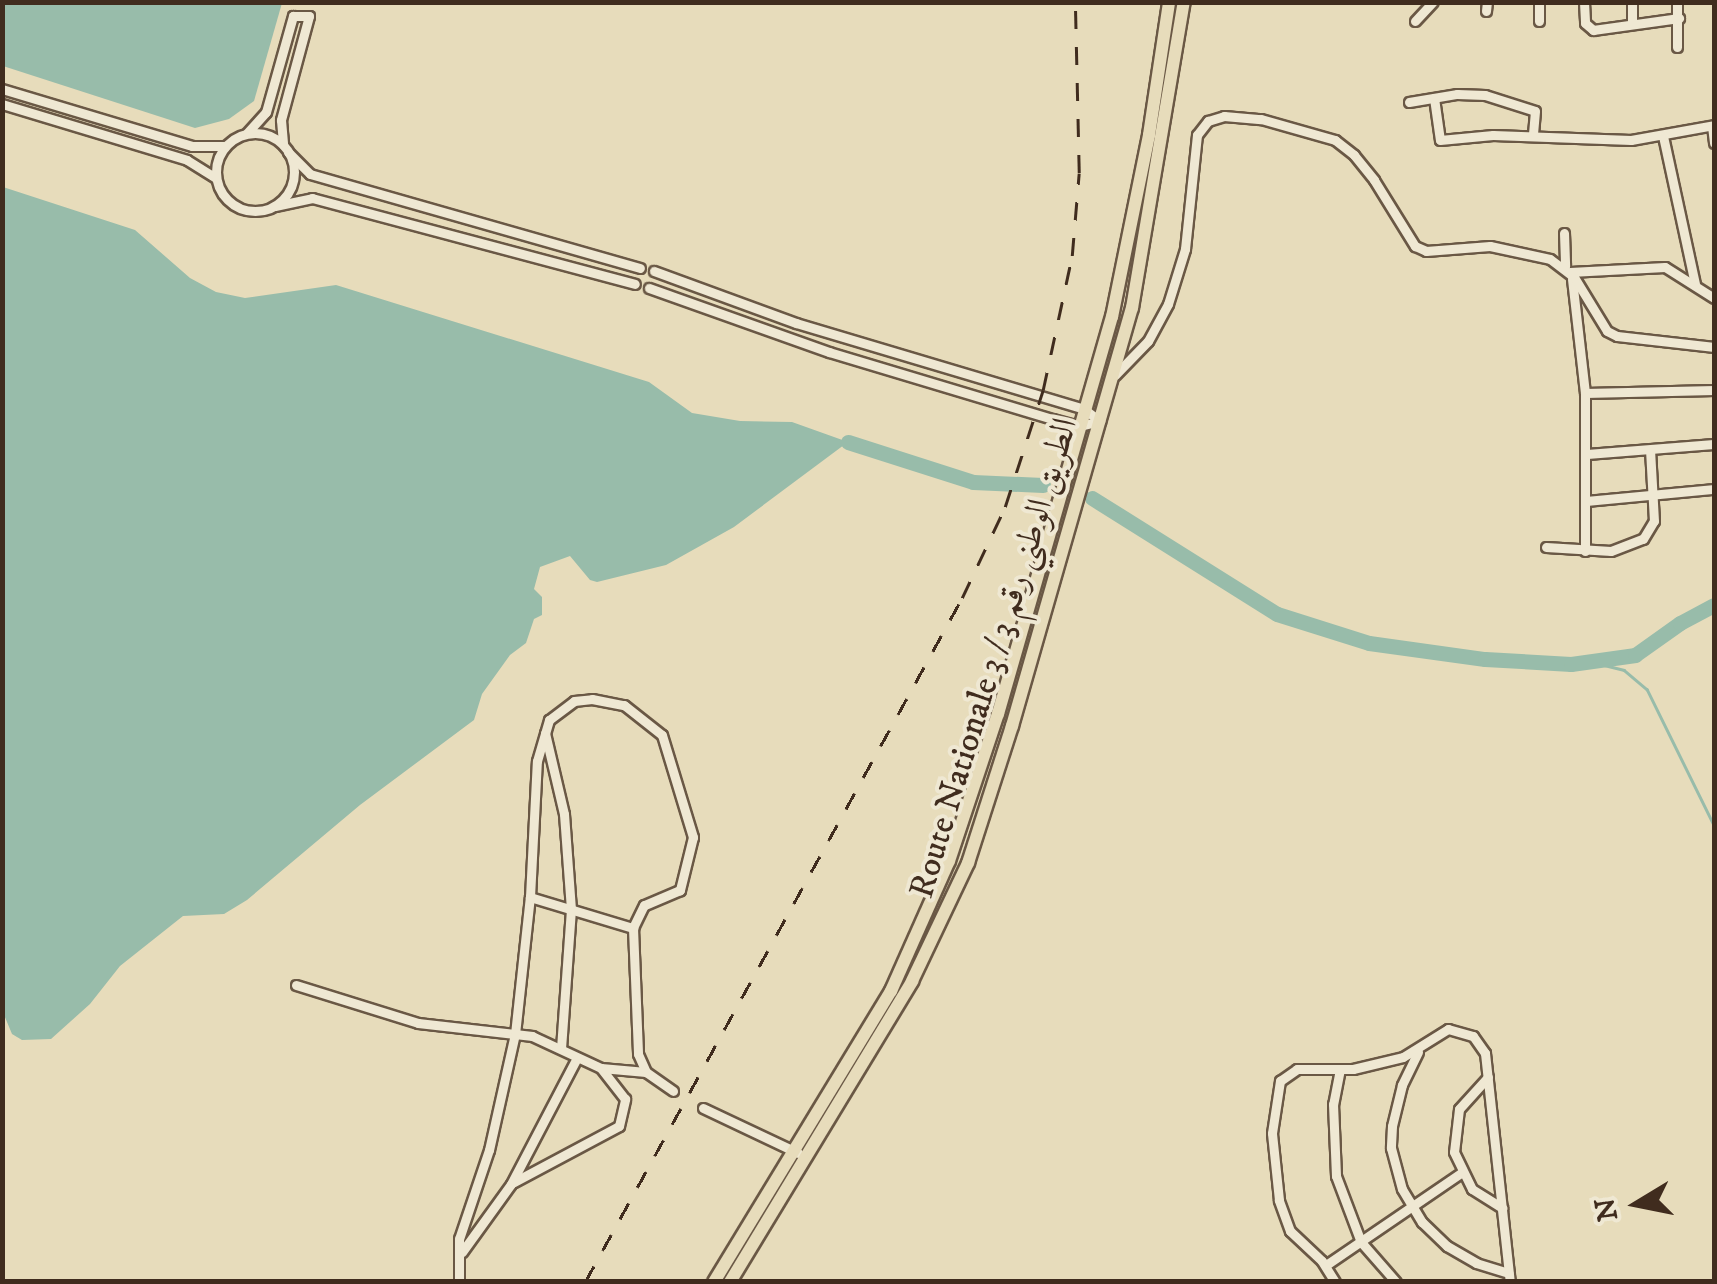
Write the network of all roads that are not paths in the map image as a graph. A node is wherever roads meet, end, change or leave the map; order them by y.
1 (1169, 2) edge
2 (1184, 2) edge
3 (1432, 2) edge
4 (1538, 2) edge
5 (1584, 2) edge
6 (1632, 2) edge
7 (1678, 2) edge
8 (1679, 18) junction
9 (1415, 20) dead end
10 (1539, 21) dead end
11 (1632, 22) junction
12 (1173, 26) junction
13 (1677, 47) dead end
14 (2, 90) edge
15 (1434, 98) junction
16 (1409, 102) dead end
17 (2, 104) edge
18 (71, 110) junction
19 (67, 123) junction
20 (1713, 126) edge
21 (247, 133) junction
22 (1533, 136) junction
23 (1663, 136) junction
24 (1714, 143) edge
25 (225, 146) junction
26 (286, 148) junction
27 (216, 178) junction
28 (275, 206) junction
29 (1564, 232) dead end
30 (640, 268) dead end
31 (1569, 271) junction
32 (654, 272) dead end
33 (635, 284) dead end
34 (1695, 284) junction
35 (649, 288) dead end
36 (1714, 298) edge
37 (796, 323) junction
38 (790, 338) junction
39 (1714, 347) edge
40 (892, 353) junction
41 (887, 369) junction
42 (968, 376) junction
43 (1112, 377) junction
44 (1714, 390) edge
45 (964, 392) junction
46 (1585, 393) junction
47 (1084, 409) junction
48 (1100, 420) junction
49 (1080, 426) junction
50 (1714, 444) edge
51 (1650, 450) junction
52 (1587, 454) junction
53 (1714, 489) edge
54 (1654, 498) junction
55 (1586, 501) junction
56 (1546, 547) dead end
57 (1584, 551) junction
58 (544, 731) junction
59 (530, 897) junction
60 (570, 910) junction
61 (634, 928) junction
62 (296, 984) dead end
63 (515, 1034) junction
64 (561, 1047) junction
65 (1420, 1050) junction
66 (576, 1058) junction
67 (601, 1068) junction
68 (1340, 1070) junction
69 (646, 1072) junction
70 (1488, 1077) junction
71 (673, 1092) dead end
72 (704, 1108) dead end
73 (799, 1153) junction
74 (1461, 1173) junction
75 (511, 1184) junction
76 (1412, 1208) junction
77 (1503, 1208) junction
78 (1362, 1242) junction
79 (462, 1252) junction
80 (1326, 1264) junction
81 (1509, 1277) edge
82 (459, 1282) edge
83 (714, 1282) edge
84 (730, 1282) edge
85 (1334, 1282) edge
86 (1396, 1282) edge

1 - 12 highway, Route Nationale 3 / الطريق الوطني رقم 3
2 - 12 highway, Route Nationale 3 / الطريق الوطني رقم 3
3 - 9 street
4 - 10 street
5 - 11 street
6 - 11 street
7 - 8 street
8 - 11 street
8 - 13 street
12 - 43 highway, Route Nationale 3 / الطريق الوطني رقم 3
12 - 47 highway, Route Nationale 3 / الطريق الوطني رقم 3
14 - 18 street
15 - 16 street
15 - 22 street
15 - 22 street
17 - 19 street
18 - 19 street
18 - 25 street
19 - 27 street
20 - 23 street
20 - 24 street
21 - 25 street
21 - 26 street
21 - 26 street
22 - 23 street
23 - 34 street
25 - 27 street
26 - 28 street
26 - 30 street
27 - 28 street
28 - 33 street
29 - 31 street
31 - 34 street
31 - 39 street
31 - 43 street
31 - 46 street
32 - 37 street
34 - 36 street
35 - 38 street
37 - 38 street
37 - 40 street
38 - 41 street
40 - 41 street
40 - 42 street
41 - 45 street
42 - 45 street
42 - 47 street
43 - 48 highway, Route Nationale 3 / الطريق الوطني رقم 3
44 - 46 street
45 - 49 street
46 - 52 street
47 - 48 street
47 - 49 highway, Route Nationale 3 / الطريق الوطني رقم 3
48 - 49 street
48 - 73 highway, Route Nationale 3 / الطريق الوطني رقم 3
49 - 73 highway, Route Nationale 3 / الطريق الوطني رقم 3
50 - 51 street
51 - 52 street
51 - 54 street
52 - 55 street
53 - 54 street
54 - 55 street
54 - 57 street
55 - 57 street
56 - 57 street
58 - 59 street
58 - 60 street
58 - 61 street
59 - 60 street
59 - 63 street
60 - 61 street
60 - 64 street
61 - 69 street
62 - 63 street
63 - 64 street
63 - 79 street
64 - 66 street
65 - 68 street
65 - 70 street
65 - 76 street
66 - 67 street
66 - 75 street
67 - 69 street
67 - 75 street
68 - 78 street
68 - 80 street
69 - 71 street
70 - 74 street
70 - 77 street
72 - 73 street
73 - 83 highway, Route Nationale 3 / الطريق الوطني رقم 3
73 - 84 highway, Route Nationale 3 / الطريق الوطني رقم 3
74 - 76 street
74 - 77 street
75 - 79 street
76 - 78 street
76 - 81 street
77 - 81 street
78 - 80 street
78 - 86 street
79 - 82 street
80 - 85 street

